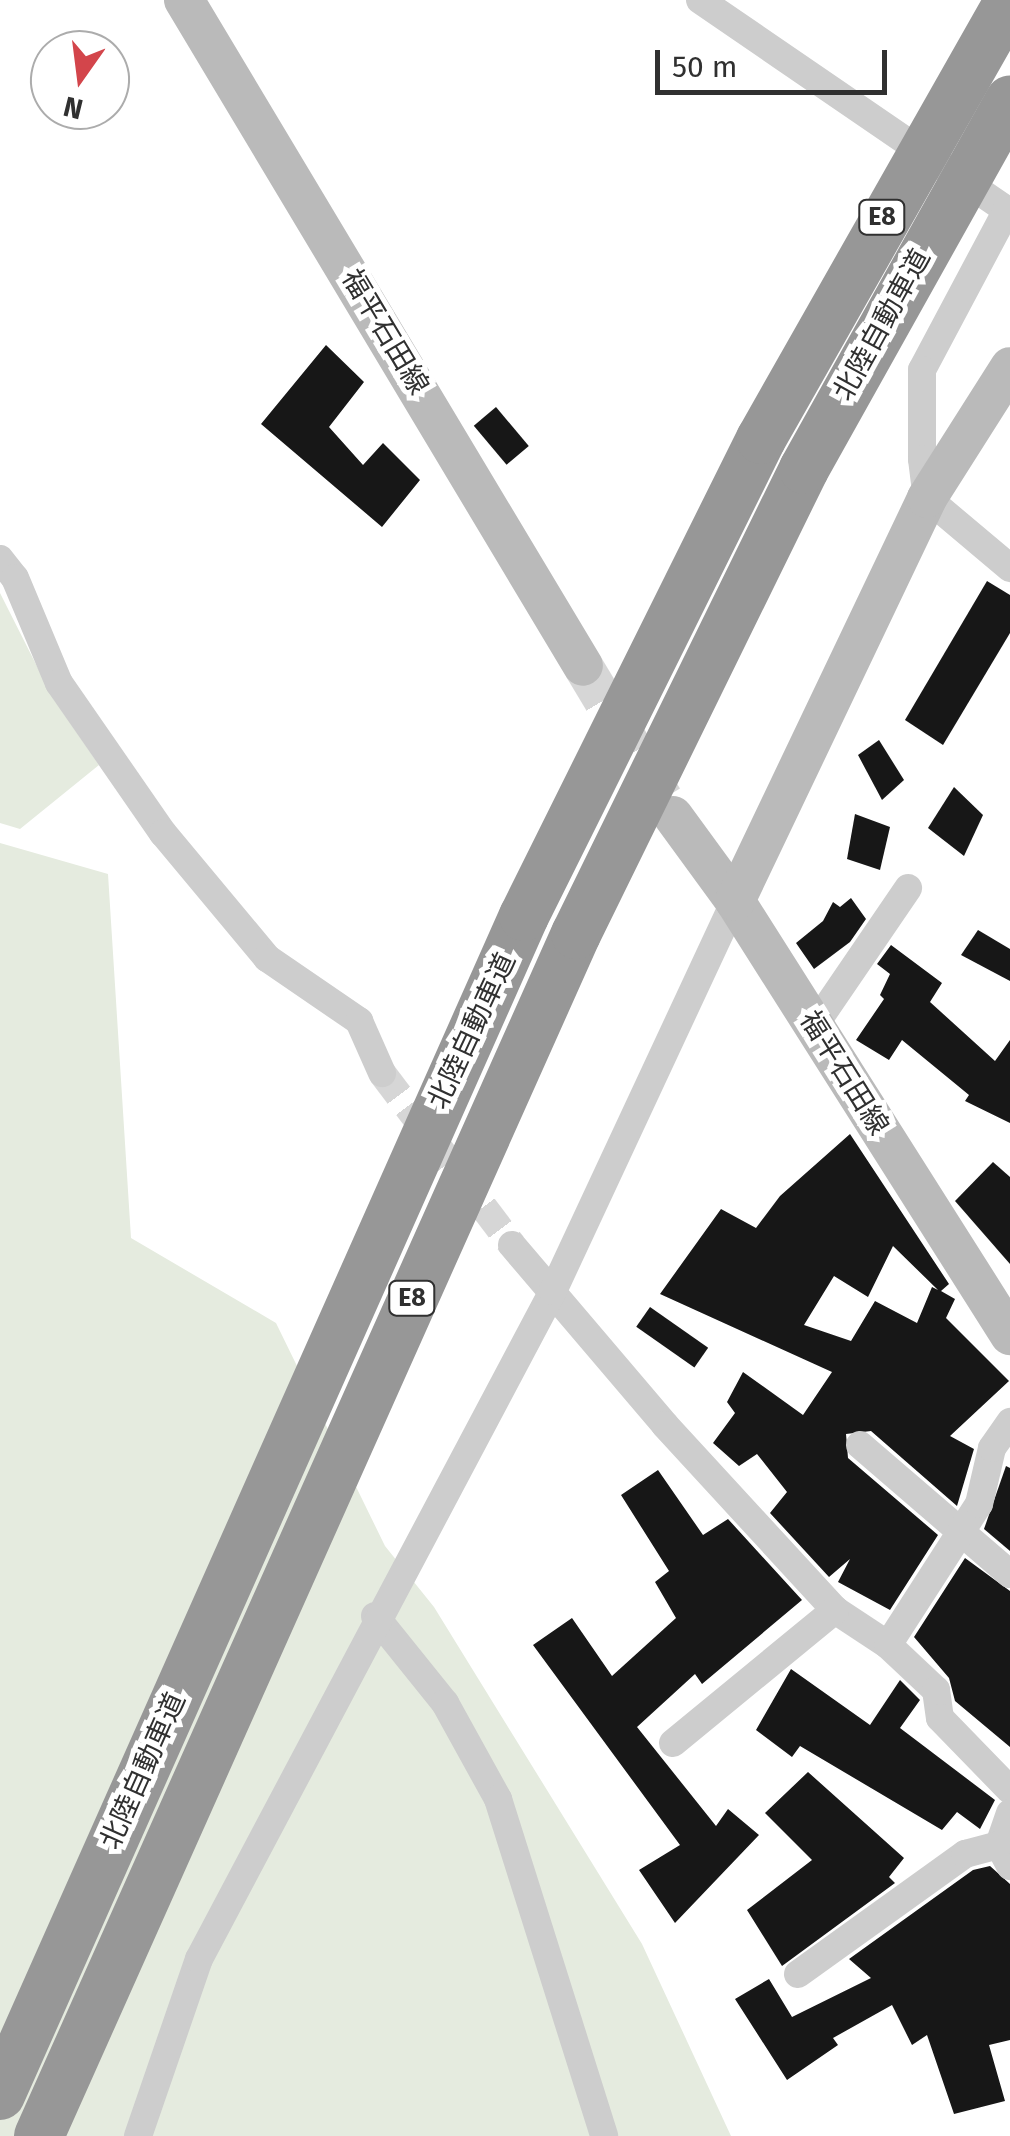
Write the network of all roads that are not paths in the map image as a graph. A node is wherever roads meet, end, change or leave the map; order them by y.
1 (184, 0) edge
2 (700, 0) edge
3 (1010, 0) edge
4 (1010, 101) edge
5 (1009, 210) edge
6 (1010, 366) edge
7 (928, 498) junction
8 (0, 558) edge
9 (1010, 568) edge
10 (583, 666) tunnel mouth
11 (673, 816) tunnel mouth
12 (908, 888) dead end
13 (735, 901) junction
14 (814, 1026) junction
15 (382, 1073) tunnel mouth
16 (512, 1244) tunnel mouth
17 (554, 1291) junction
18 (1010, 1335) edge
19 (1010, 1422) edge
20 (860, 1444) dead end
21 (962, 1532) junction
22 (1010, 1574) edge
23 (836, 1610) junction
24 (375, 1616) junction
25 (888, 1646) junction
26 (673, 1744) dead end
27 (1010, 1790) edge
28 (1010, 1813) edge
29 (1004, 1856) edge
30 (798, 1974) dead end
31 (0, 2094) edge
32 (39, 2136) edge
33 (138, 2136) edge
34 (604, 2136) edge

1 - 10 main road, 福平石田線
2 - 5 street
3 - 31 highway, 北陸自動車道 / E8, bridge
4 - 32 highway, 北陸自動車道 / E8, bridge
5 - 7 street
6 - 7 main road
7 - 9 street
7 - 13 main road
8 - 15 street
11 - 13 main road, 福平石田線
12 - 14 street
13 - 14 main road, 福平石田線
13 - 17 street
14 - 18 main road, 福平石田線
16 - 17 street
17 - 23 street
17 - 24 street
19 - 21 street
20 - 21 street
21 - 22 street
21 - 25 street
23 - 25 street
23 - 26 street
24 - 33 street
24 - 34 street
25 - 27 street
28 - 29 street
29 - 30 street

